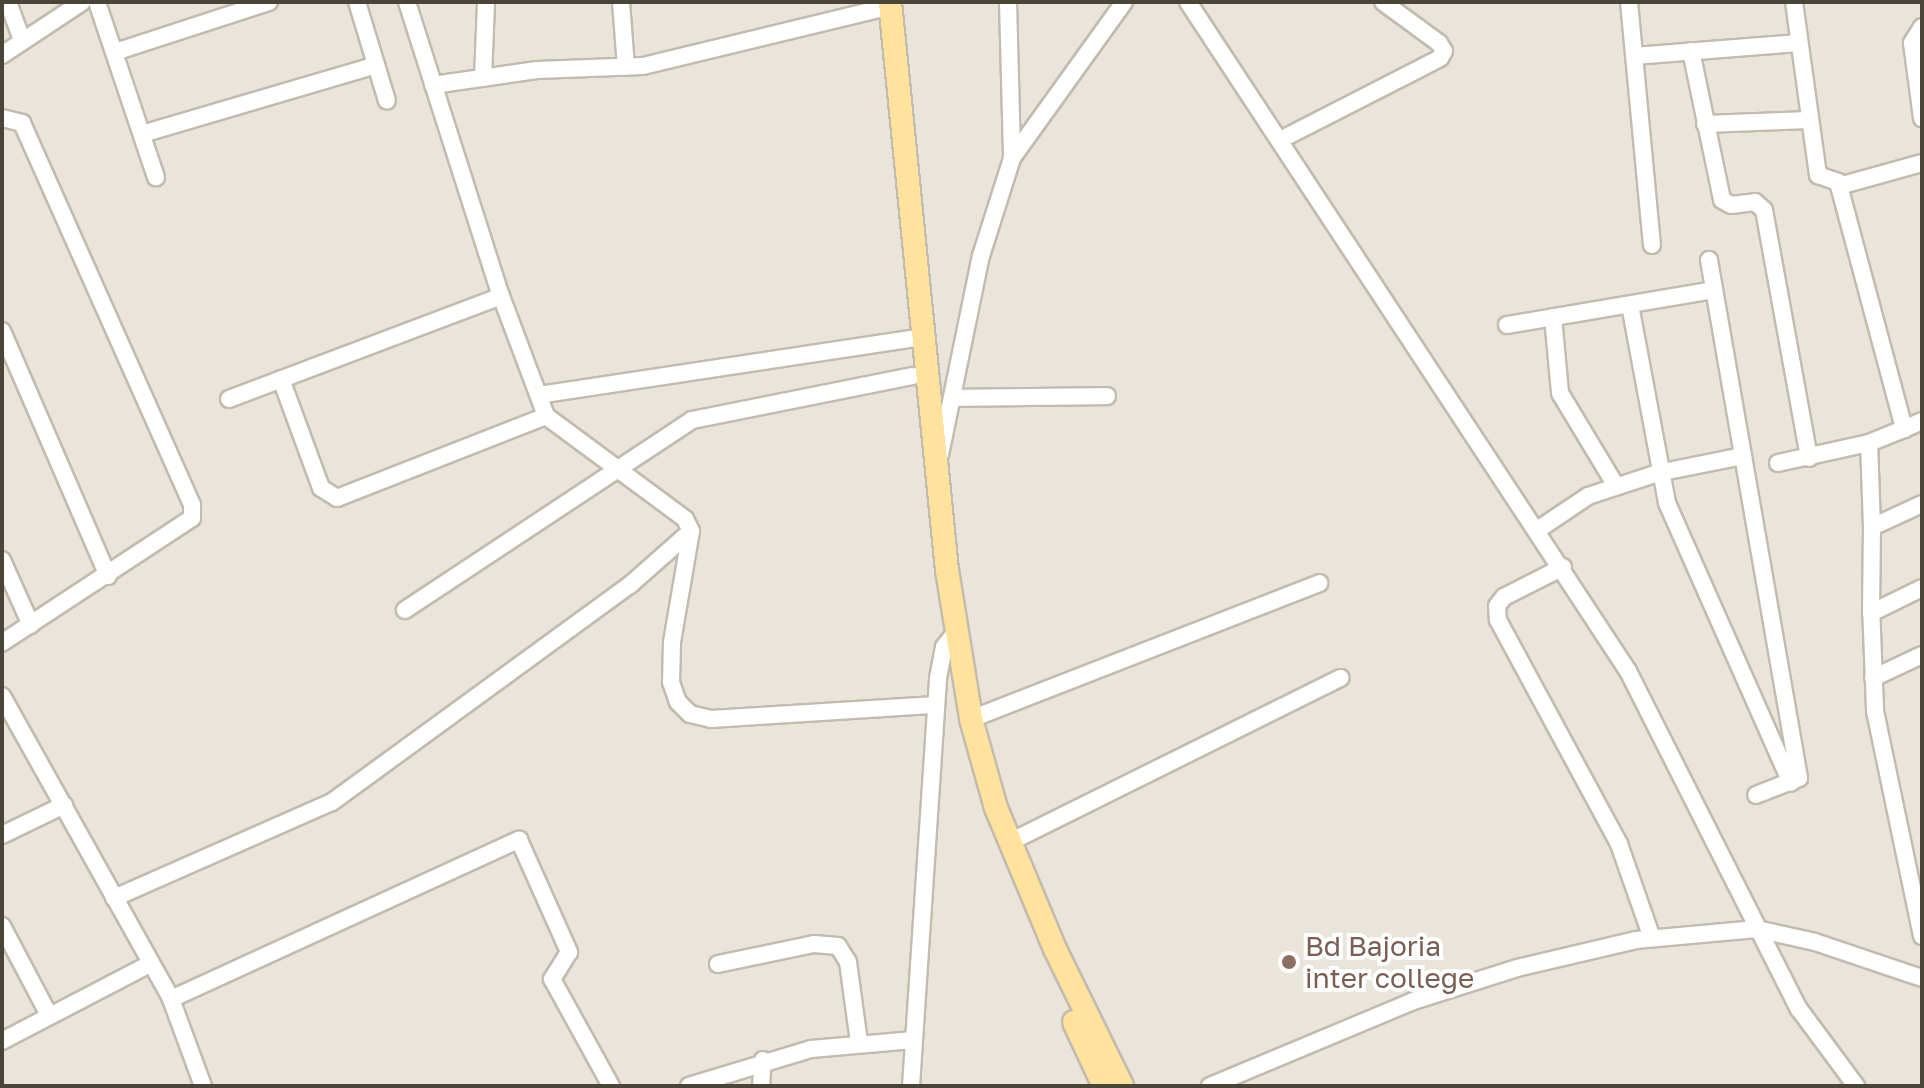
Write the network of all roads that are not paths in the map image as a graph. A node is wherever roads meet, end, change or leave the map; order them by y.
1 (8, 2) edge
2 (82, 2) edge
3 (97, 2) edge
4 (269, 2) edge
5 (357, 2) edge
6 (407, 2) edge
7 (486, 2) edge
8 (621, 2) edge
9 (1008, 2) edge
10 (1124, 2) edge
11 (1188, 2) edge
12 (1383, 2) edge
13 (1629, 2) edge
14 (1794, 2) edge
15 (882, 4) edge
16 (1922, 27) edge
17 (22, 40) junction
18 (1798, 43) junction
19 (1691, 51) junction
20 (115, 52) junction
21 (2, 55) edge
22 (1634, 56) junction
23 (376, 65) junction
24 (626, 67) junction
25 (483, 78) junction
26 (433, 85) junction
27 (387, 101) dead end
28 (2, 118) edge
29 (1922, 118) edge
30 (897, 119) junction
31 (1809, 120) junction
32 (1705, 124) junction
33 (142, 134) junction
34 (1280, 140) junction
35 (1012, 158) junction
36 (1922, 163) edge
37 (156, 177) dead end
38 (1839, 186) junction
39 (1652, 245) dead end
40 (1709, 260) dead end
41 (1714, 290) junction
42 (501, 296) junction
43 (1630, 305) junction
44 (1553, 317) junction
45 (1507, 325) dead end
46 (2, 331) edge
47 (911, 339) junction
48 (913, 376) junction
49 (281, 379) junction
50 (539, 395) junction
51 (1107, 396) dead end
52 (953, 398) junction
53 (229, 399) dead end
54 (546, 416) junction
55 (1922, 421) edge
56 (1904, 429) junction
57 (1869, 443) junction
58 (1743, 456) junction
59 (1809, 458) junction
60 (1778, 463) dead end
61 (616, 471) junction
62 (936, 472) junction
63 (1658, 473) junction
64 (1616, 486) junction
65 (1922, 504) edge
66 (1872, 527) junction
67 (1539, 529) junction
68 (691, 531) junction
69 (2, 560) edge
70 (1563, 567) junction
71 (108, 576) junction
72 (1319, 583) dead end
73 (1922, 588) edge
74 (405, 610) dead end
75 (1871, 613) junction
76 (31, 625) junction
77 (949, 640) junction
78 (2, 643) edge
79 (1922, 655) edge
80 (1340, 678) dead end
81 (1873, 678) junction
82 (5, 705) edge
83 (936, 705) junction
84 (971, 719) junction
85 (1791, 783) junction
86 (1756, 795) dead end
87 (64, 805) junction
88 (2, 835) edge
89 (1010, 842) junction
90 (114, 898) junction
91 (2, 926) edge
92 (1757, 929) junction
93 (1922, 930) edge
94 (1652, 938) junction
95 (150, 964) junction
96 (718, 964) dead end
97 (1922, 978) edge
98 (171, 999) junction
99 (49, 1015) junction
100 (914, 1040) junction
101 (2, 1041) edge
102 (859, 1042) junction
103 (763, 1060) junction
104 (203, 1086) edge
105 (611, 1086) edge
106 (689, 1086) edge
107 (761, 1086) edge
108 (911, 1086) edge
109 (1104, 1086) edge
110 (1122, 1086) edge
111 (1210, 1086) edge
112 (1856, 1086) edge

1 - 17 street
2 - 17 street
3 - 20 street
4 - 20 street
5 - 23 street
6 - 26 street
7 - 25 street
8 - 24 street
9 - 35 street
10 - 35 street
11 - 34 street
12 - 34 street
13 - 22 street
14 - 18 street
15 - 24 street
15 - 30 main road
16 - 29 street
17 - 21 street
18 - 19 street
18 - 31 street
19 - 22 street
19 - 32 street
20 - 33 street
22 - 39 street
23 - 27 street
23 - 33 street
24 - 25 street
25 - 26 street
26 - 42 street
28 - 71 street
30 - 47 main road
30 - 62 main road
31 - 32 street
31 - 38 street
32 - 59 street
33 - 37 street
34 - 67 street
35 - 52 street
36 - 38 street
38 - 56 street
40 - 41 street
41 - 43 street
41 - 58 street
42 - 49 street
42 - 50 street
43 - 44 street
43 - 63 street
44 - 45 street
44 - 64 street
46 - 71 street
47 - 48 main road
47 - 50 street
48 - 61 street
48 - 77 main road
49 - 53 street
49 - 54 street
50 - 54 street
51 - 52 street
52 - 62 street
54 - 61 street
55 - 56 street
56 - 57 street
57 - 59 street
57 - 66 street
58 - 63 street
58 - 85 street
59 - 60 street
61 - 68 street
61 - 74 street
62 - 77 main road
63 - 64 street
63 - 85 street
64 - 67 street
65 - 66 street
66 - 75 street
67 - 70 street
68 - 83 street
68 - 90 street
69 - 76 street
70 - 92 street
70 - 94 street
71 - 76 street
72 - 84 street
73 - 75 street
75 - 81 street
76 - 78 street
77 - 83 street
77 - 84 main road
77 - 109 main road
79 - 81 street
80 - 89 street
81 - 93 street
82 - 87 street
83 - 100 street
84 - 89 main road
85 - 86 street
87 - 88 street
87 - 90 street
89 - 110 main road
90 - 95 street
91 - 99 street
92 - 94 street
92 - 97 street
92 - 112 street
94 - 111 street
95 - 98 street
95 - 99 street
96 - 102 street
98 - 104 street
98 - 105 street
99 - 101 street
100 - 102 street
100 - 108 street
102 - 103 street
103 - 106 street
103 - 107 street

